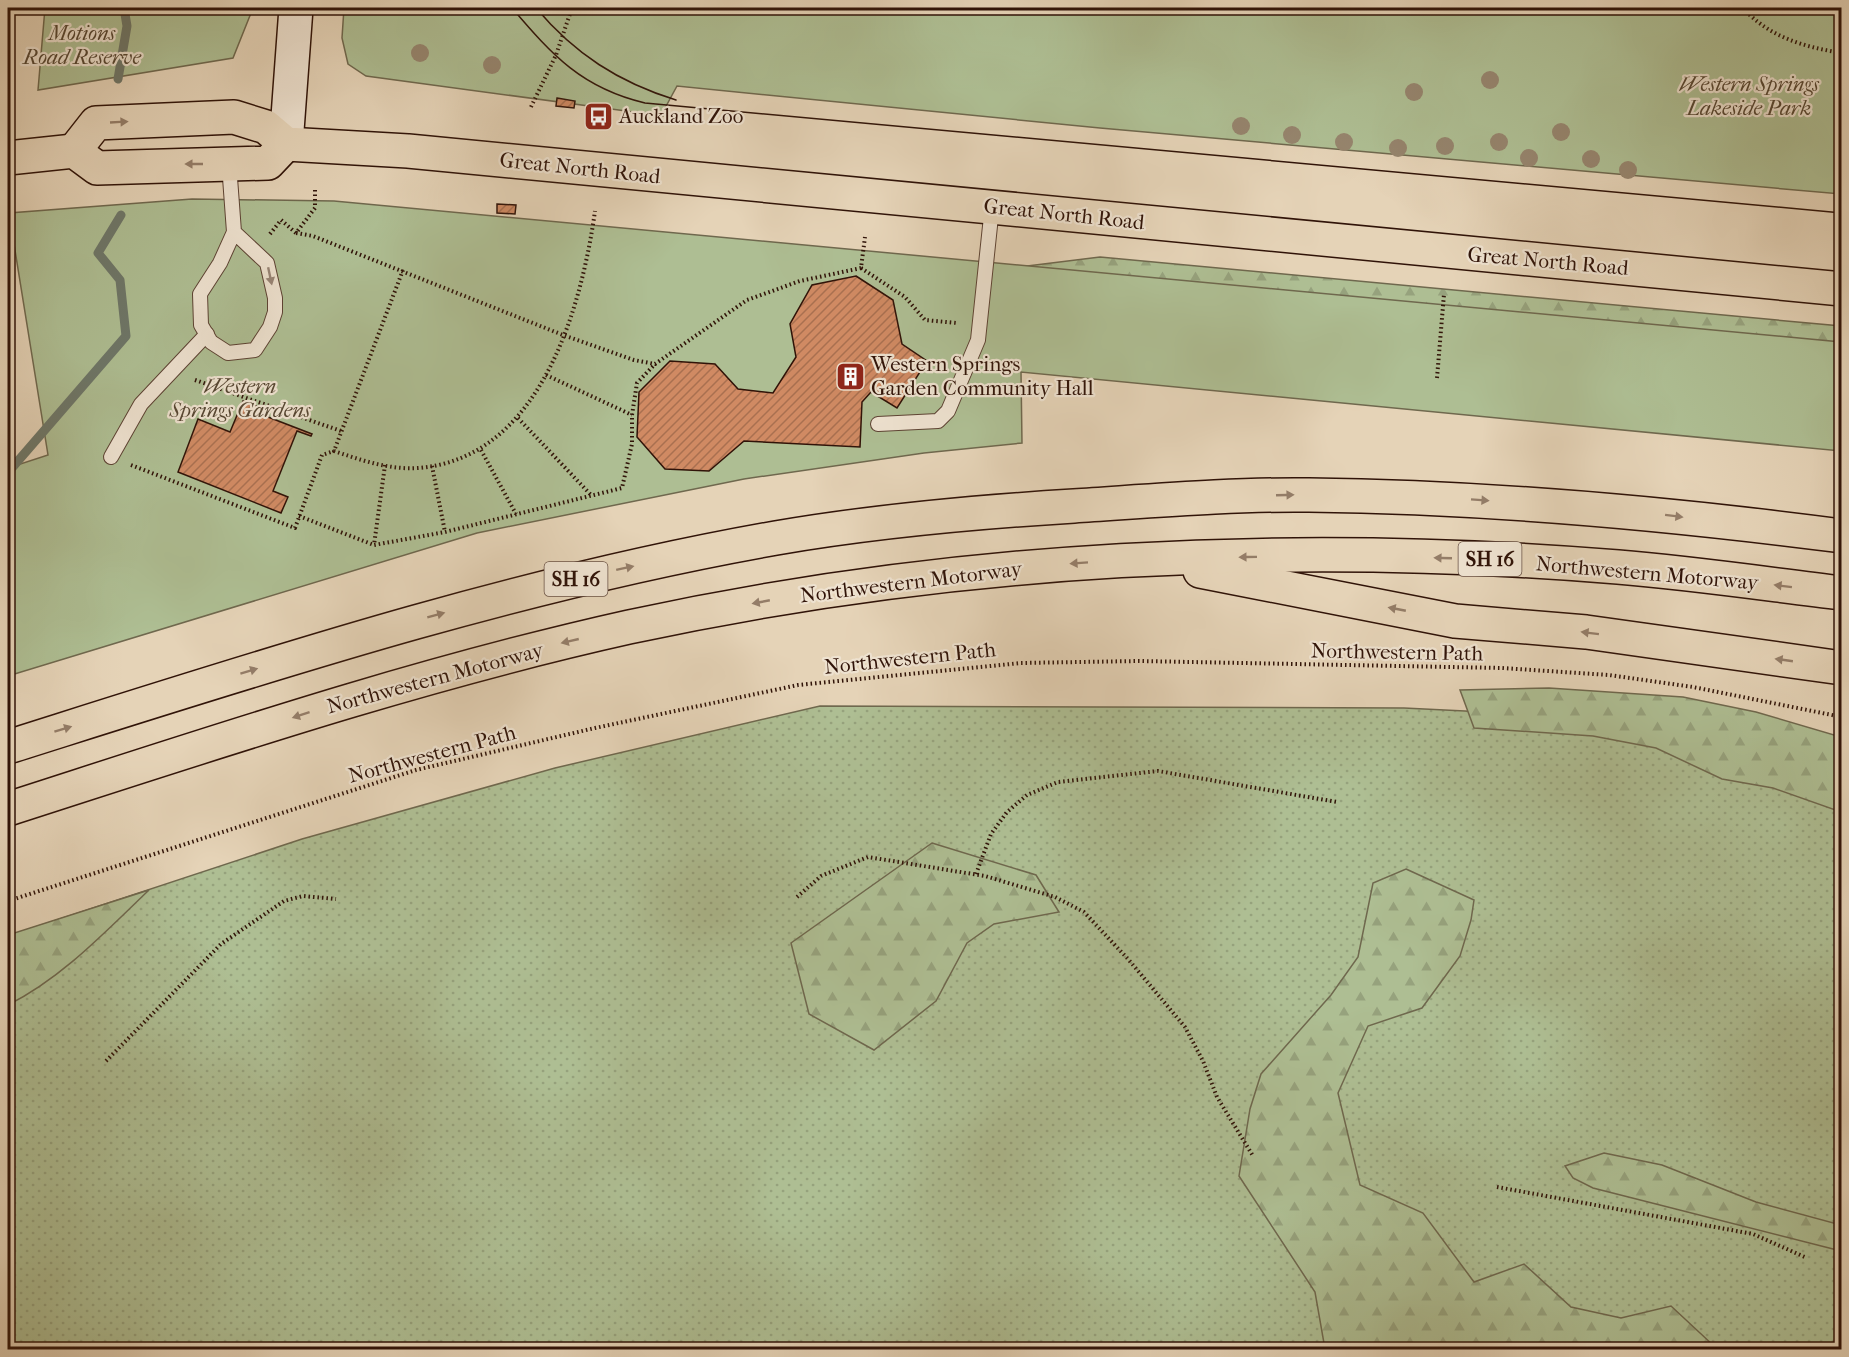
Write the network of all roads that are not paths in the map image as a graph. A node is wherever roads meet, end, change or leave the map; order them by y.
1 (296, 8) edge
2 (286, 144) junction
3 (74, 151) junction
4 (8, 158) edge
5 (229, 164) junction
6 (992, 207) junction
7 (234, 232) junction
8 (1842, 289) edge
9 (207, 334) junction
10 (878, 424) dead end
11 (111, 457) road end
12 (1842, 536) edge
13 (1138, 559) junction
14 (1842, 593) edge
15 (1842, 668) edge
16 (8, 747) edge
17 (8, 809) edge

1 - 2 main road
3 -> 2 main road
2 - 5 main road
2 - 6 main road, Great North Road
3 - 4 main road
5 -> 3 main road
5 - 7 lane
6 - 8 main road, Great North Road
6 - 10 lane
7 - 9 lane
7 -> 9 lane
9 - 11 lane
16 -> 12 main road, SH 16
14 -> 13 main road, Northwestern Motorway / SH 16
15 -> 13 main road
13 -> 17 main road, Northwestern Motorway / SH 16

